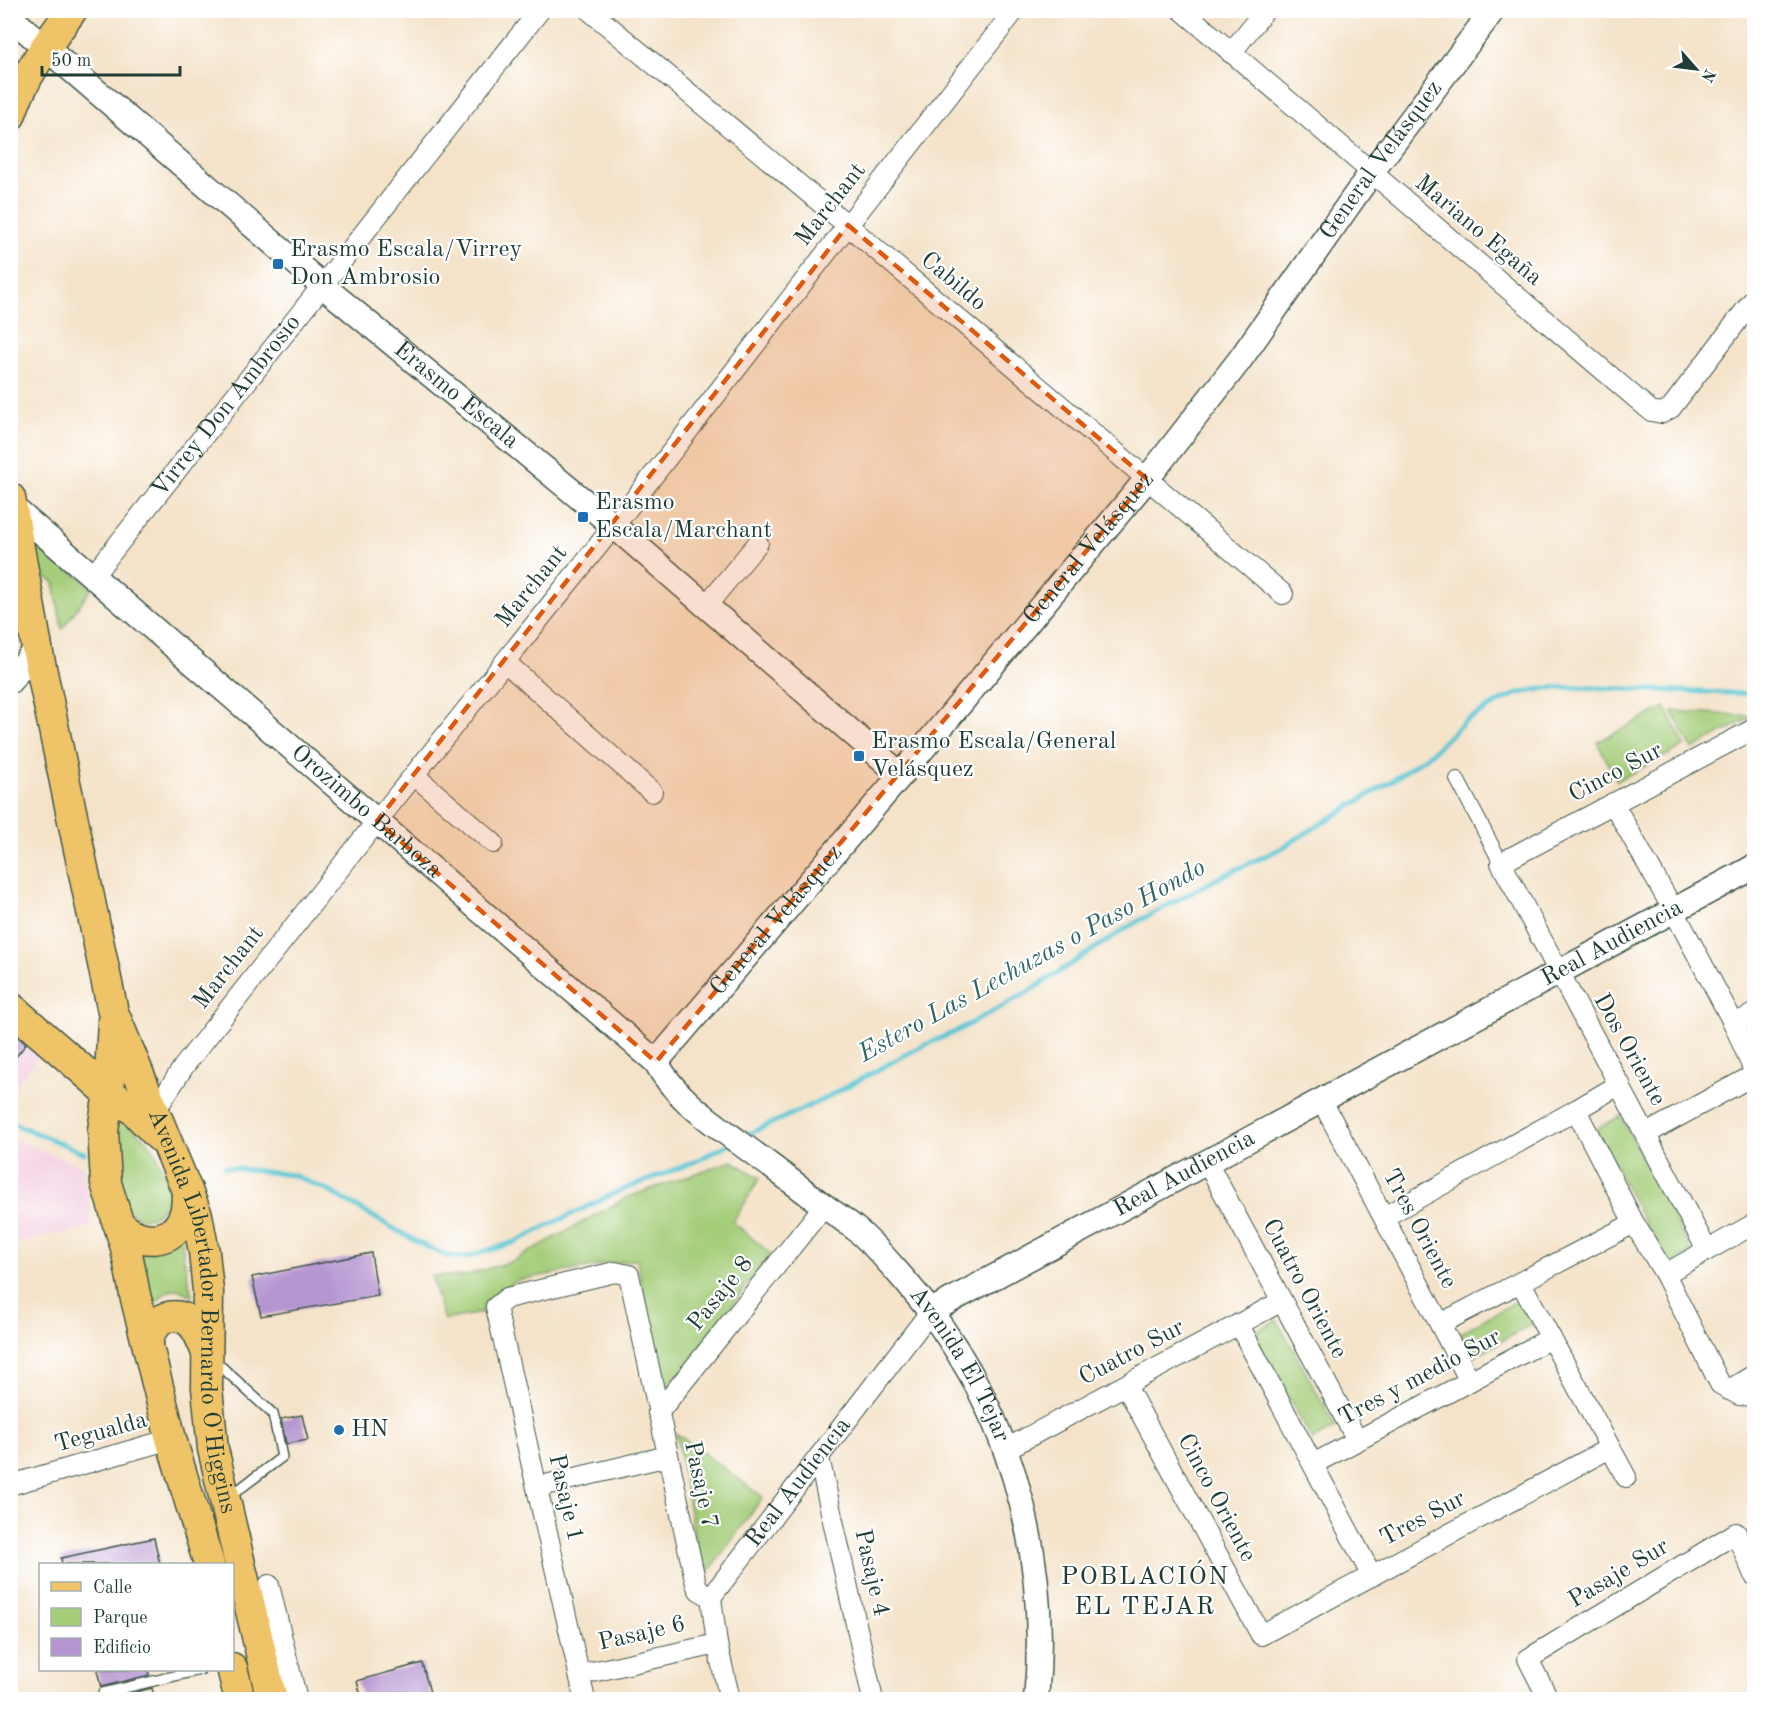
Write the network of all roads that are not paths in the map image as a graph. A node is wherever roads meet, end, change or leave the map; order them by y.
1 (72, 10) edge
2 (540, 10) edge
3 (589, 10) edge
4 (1015, 10) edge
5 (1182, 10) edge
6 (1265, 10) edge
7 (1493, 10) edge
8 (10, 17) edge
9 (46, 46) junction
10 (1231, 53) junction
11 (11, 111) edge
12 (1371, 173) junction
13 (848, 225) junction
14 (323, 286) junction
15 (1755, 299) edge
16 (1147, 479) junction
17 (11, 503) edge
18 (614, 526) junction
19 (758, 543) dead end
20 (93, 576) junction
21 (1283, 594) dead end
22 (705, 607) junction
23 (38, 647) junction
24 (505, 662) junction
25 (10, 681) edge
26 (1755, 729) edge
27 (414, 775) junction
28 (901, 775) junction
29 (1457, 778) dead end
30 (652, 792) dead end
31 (1613, 803) junction
32 (377, 821) junction
33 (494, 843) dead end
34 (1502, 863) junction
35 (1755, 867) edge
36 (1674, 910) junction
37 (1558, 973) junction
38 (10, 1007) edge
39 (113, 1012) junction
40 (1755, 1014) edge
41 (1734, 1024) junction
42 (656, 1062) junction
43 (1755, 1073) edge
44 (1620, 1083) junction
45 (109, 1093) junction
46 (1322, 1101) junction
47 (1576, 1110) junction
48 (155, 1111) junction
49 (713, 1123) joint
50 (1646, 1134) junction
51 (171, 1153) junction
52 (1207, 1162) junction
53 (187, 1190) junction
54 (824, 1206) junction
55 (1383, 1217) junction
56 (117, 1221) junction
57 (1634, 1223) junction
58 (1755, 1224) edge
59 (1707, 1250) junction
60 (629, 1275) joint
61 (1665, 1275) junction
62 (1521, 1283) junction
63 (1282, 1301) junction
64 (932, 1311) junction
65 (1440, 1324) junction
66 (1239, 1325) junction
67 (1551, 1338) junction
68 (148, 1343) junction
69 (207, 1353) junction
70 (1755, 1375) edge
71 (1470, 1381) junction
72 (1126, 1386) junction
73 (1729, 1390) junction
74 (1755, 1396) edge
75 (658, 1413) junction
76 (171, 1439) junction
77 (1357, 1440) junction
78 (1610, 1448) junction
79 (1006, 1449) junction
80 (668, 1456) junction
81 (819, 1458) junction
82 (1313, 1464) junction
83 (1626, 1478) dead end
84 (10, 1485) edge
85 (537, 1487) junction
86 (225, 1501) junction
87 (208, 1563) edge
88 (1755, 1575) edge
89 (1372, 1576) junction
90 (269, 1585) dead end
91 (711, 1597) junction
92 (265, 1618) junction
93 (1261, 1635) joint
94 (717, 1644) junction
95 (196, 1671) edge
96 (233, 1671) edge
97 (579, 1675) junction
98 (103, 1693) dead end
99 (240, 1700) edge
100 (272, 1700) edge
101 (297, 1700) edge
102 (585, 1700) edge
103 (730, 1700) edge
104 (873, 1700) edge
105 (1036, 1700) edge
106 (1549, 1700) edge

1 - 9 main road
2 - 14 street, Virrey Don Ambrosio
3 - 13 street, Cabildo
4 - 13 street, Marchant
5 - 10 street, Mariano Egaña
6 - 10 street
7 - 12 street, General Velásquez
8 - 9 street, Erasmo Escala
9 - 11 main road
9 - 14 street, Erasmo Escala
10 - 12 street, Mariano Egaña
12 - 15 street, Mariano Egaña
12 - 16 street, General Velásquez
13 - 16 street, Cabildo
13 - 18 street, Marchant
14 - 18 street, Erasmo Escala
14 - 20 street, Virrey Don Ambrosio
16 - 21 street, Cabildo
16 - 28 street, General Velásquez
17 - 20 street, Orozimbo Barboza
17 - 23 main road, Avenida Libertador Bernardo O'Higgins
18 - 22 street, Erasmo Escala
18 - 24 street, Marchant
19 - 22 street
20 - 32 street, Orozimbo Barboza
22 - 28 street, Erasmo Escala
23 - 25 street
23 - 39 main road, Avenida Libertador Bernardo O'Higgins
24 - 27 street, Marchant
24 - 30 street
26 - 31 street, Cinco Sur
27 - 32 street, Marchant
27 - 33 street
28 - 42 street, General Velásquez
29 - 34 street, Dos Oriente
31 - 34 street, Cinco Sur
31 - 36 street
32 - 42 street, Orozimbo Barboza
32 - 48 street, Marchant
34 - 37 street, Dos Oriente
35 - 36 street, Real Audiencia
36 - 37 street, Real Audiencia
36 - 41 street
37 - 44 street, Dos Oriente
37 - 46 street, Real Audiencia
38 - 45 main road
39 - 45 main road, Avenida Libertador Bernardo O'Higgins
39 - 48 main road, Avenida Libertador Bernardo O'Higgins
40 - 41 street
41 - 43 street
42 - 49 street, Orozimbo Barboza
43 - 50 street
44 - 47 street
44 - 50 street, Dos Oriente
45 - 51 main road
45 - 56 main road, Avenida Libertador Bernardo O'Higgins
46 - 52 street, Real Audiencia
46 - 55 street, Tres Oriente
47 - 55 street
47 - 57 street
48 - 51 main road, Avenida Libertador Bernardo O'Higgins
49 - 54 street, Avenida El Tejar
50 - 59 street, Dos Oriente
51 - 53 main road, Avenida Libertador Bernardo O'Higgins
52 - 63 street, Cuatro Oriente
52 - 64 street, Real Audiencia
53 - 56 main road
53 - 69 main road, Avenida Libertador Bernardo O'Higgins
54 - 64 street, Avenida El Tejar
54 - 75 street, Pasaje 8
55 - 65 street, Tres Oriente
56 - 68 main road, Avenida Libertador Bernardo O'Higgins
57 - 61 street
57 - 62 street, Tres y medio Sur
58 - 59 street
59 - 61 street
60 - 75 street, Pasaje 7
60 - 85 street, Pasaje 1
61 - 73 street
62 - 65 street, Tres y medio Sur
62 - 67 street
63 - 66 street, Cuatro Sur
63 - 77 street, Cuatro Oriente
64 - 79 street, Avenida El Tejar
64 - 81 street, Real Audiencia
65 - 71 street, Tres Oriente
66 - 72 street, Cuatro Sur
66 - 82 street
67 - 71 street, Tres y medio Sur
67 - 78 street
68 - 69 main road
68 - 76 main road, Avenida Libertador Bernardo O'Higgins
69 - 86 main road, Avenida Libertador Bernardo O'Higgins
69 - 86 lane
70 - 73 street
71 - 77 street, Tres y medio Sur
72 - 79 street, Cuatro Sur
72 - 93 street, Cinco Oriente
73 - 74 street
75 - 80 street, Pasaje 7
76 - 84 street, Tegualda
76 - 87 main road, Avenida Libertador Bernardo O'Higgins
77 - 82 street, Tres y medio Sur
78 - 83 street
78 - 89 street, Tres Sur
79 - 105 street, Avenida El Tejar
80 - 85 street
80 - 91 street, Pasaje 7
81 - 91 street, Real Audiencia
81 - 104 street, Pasaje 4
82 - 89 street
85 - 97 street, Pasaje 1
86 - 92 main road, Avenida Libertador Bernardo O'Higgins
88 - 106 street, Pasaje Sur
89 - 93 street, Tres Sur
90 - 92 street, Avenida Libertador Bernardo O'Higgins
91 - 94 street
92 - 100 main road, Avenida Libertador Bernardo O'Higgins
92 - 101 street, Avenida Libertador Bernardo O'Higgins
94 - 97 street, Pasaje 6
94 - 103 street
95 - 98 lane
96 - 99 main road
97 - 102 street, Pasaje 1

